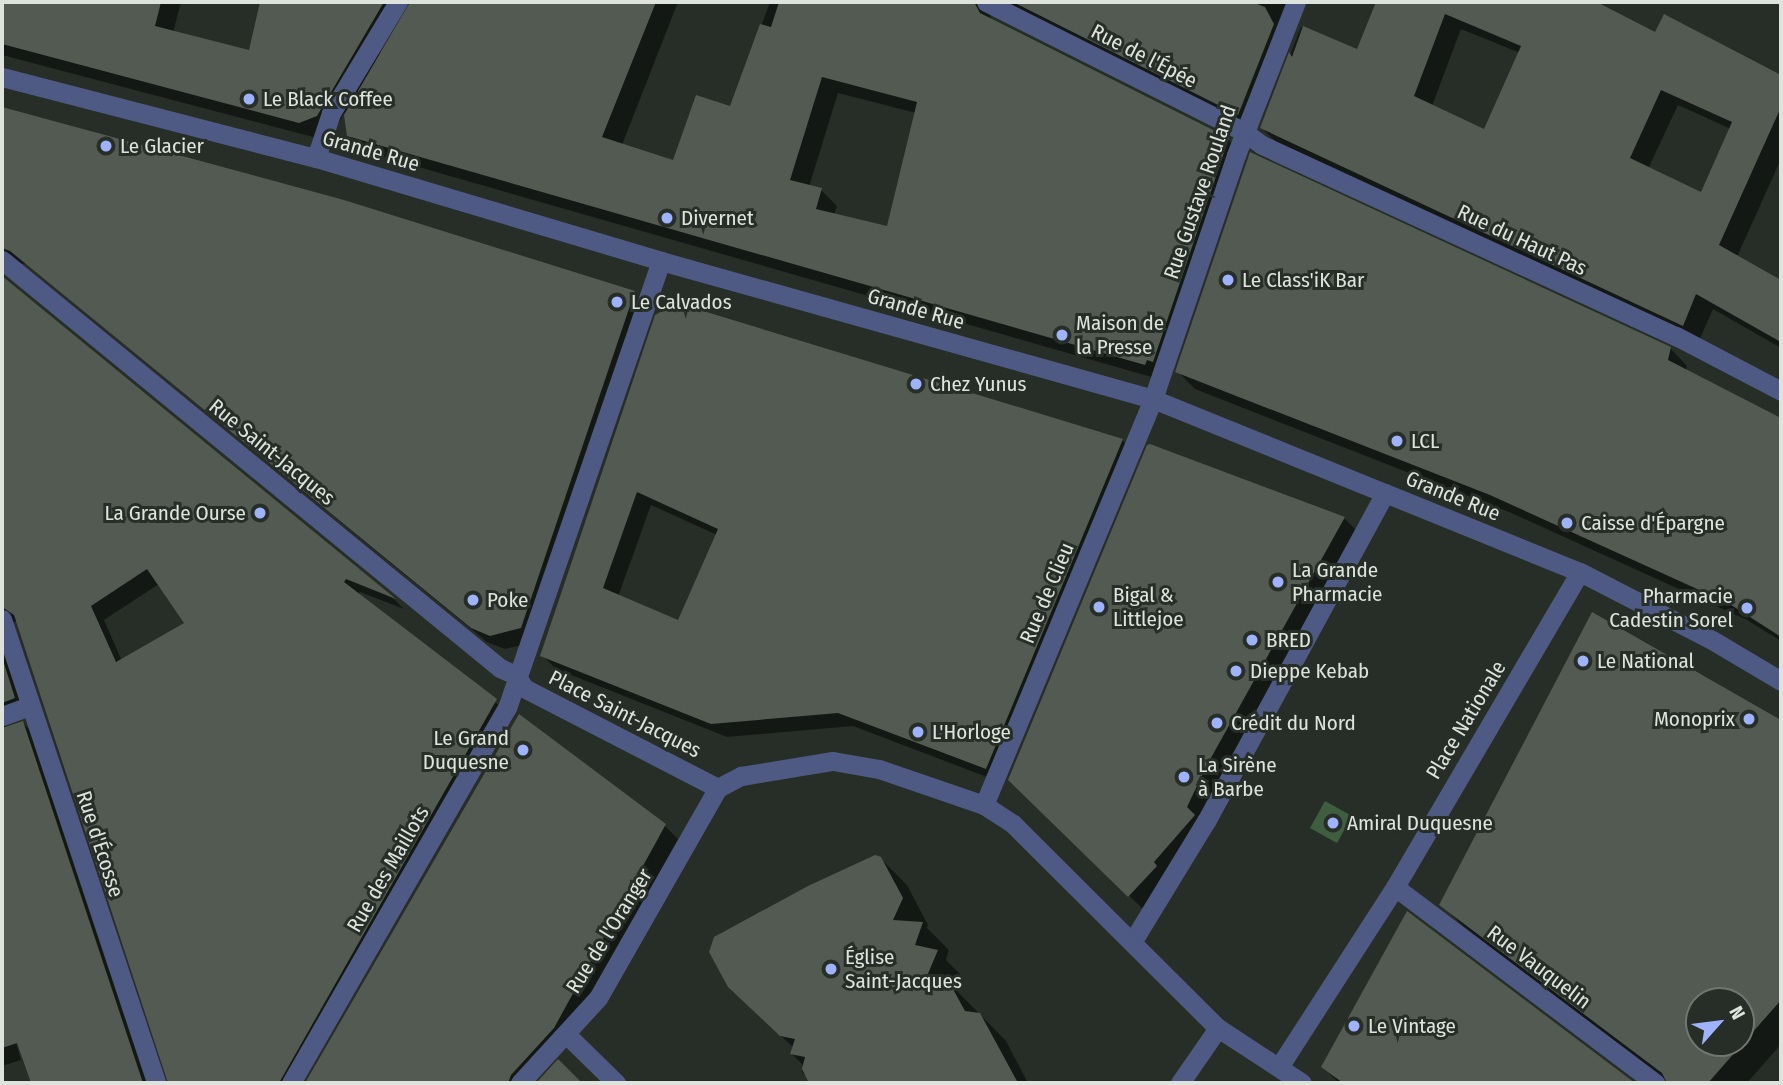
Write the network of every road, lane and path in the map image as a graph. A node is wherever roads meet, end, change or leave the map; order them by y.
1 (398, 2) edge
2 (986, 2) edge
3 (1296, 2) edge
4 (2, 76) edge
5 (1244, 132) junction
6 (316, 158) junction
7 (2, 260) edge
8 (661, 261) junction
9 (1781, 391) edge
10 (1153, 399) junction
11 (1385, 493) junction
12 (1580, 572) junction
13 (2, 619) edge
14 (516, 675) junction
15 (1781, 681) edge
16 (30, 706) junction
17 (2, 716) edge
18 (718, 788) junction
19 (984, 805) junction
20 (1395, 887) junction
21 (1132, 942) junction
22 (1218, 1028) junction
23 (568, 1035) junction
24 (1279, 1067) junction
25 (156, 1083) edge
26 (291, 1083) edge
27 (520, 1083) edge
28 (616, 1083) edge
29 (1180, 1083) edge
30 (1302, 1083) edge
31 (1656, 1083) edge

1 - 6 street
2 - 5 street, Rue de l'Épée
3 - 5 street, Rue Gustave Rouland
4 - 6 street, Grande Rue
5 - 9 street, Rue du Haut Pas
5 - 10 street, Rue Gustave Rouland
6 - 8 street, Grande Rue
7 - 14 street, Rue Saint-Jacques
8 - 10 street, Grande Rue
8 - 14 street, Rue des Maillots
10 - 11 street, Grande Rue
10 - 19 street, Rue de Clieu
11 - 12 street, Grande Rue
11 - 21 street
12 - 15 street, Grande Rue
12 - 20 street, Place Nationale
13 - 16 street, Rue d'Écosse
14 - 18 street, Place Saint-Jacques
14 - 26 street, Rue des Maillots
16 - 17 street
16 - 25 street, Rue d'Écosse
18 - 19 street
18 - 23 street, Rue de l'Oranger
19 - 21 street
20 - 24 street, Place Nationale
20 - 31 street, Rue Vauquelin
21 - 22 street
22 - 24 street
22 - 29 street
23 - 27 street, Rue de l'Oranger
23 - 28 street
24 - 30 street

